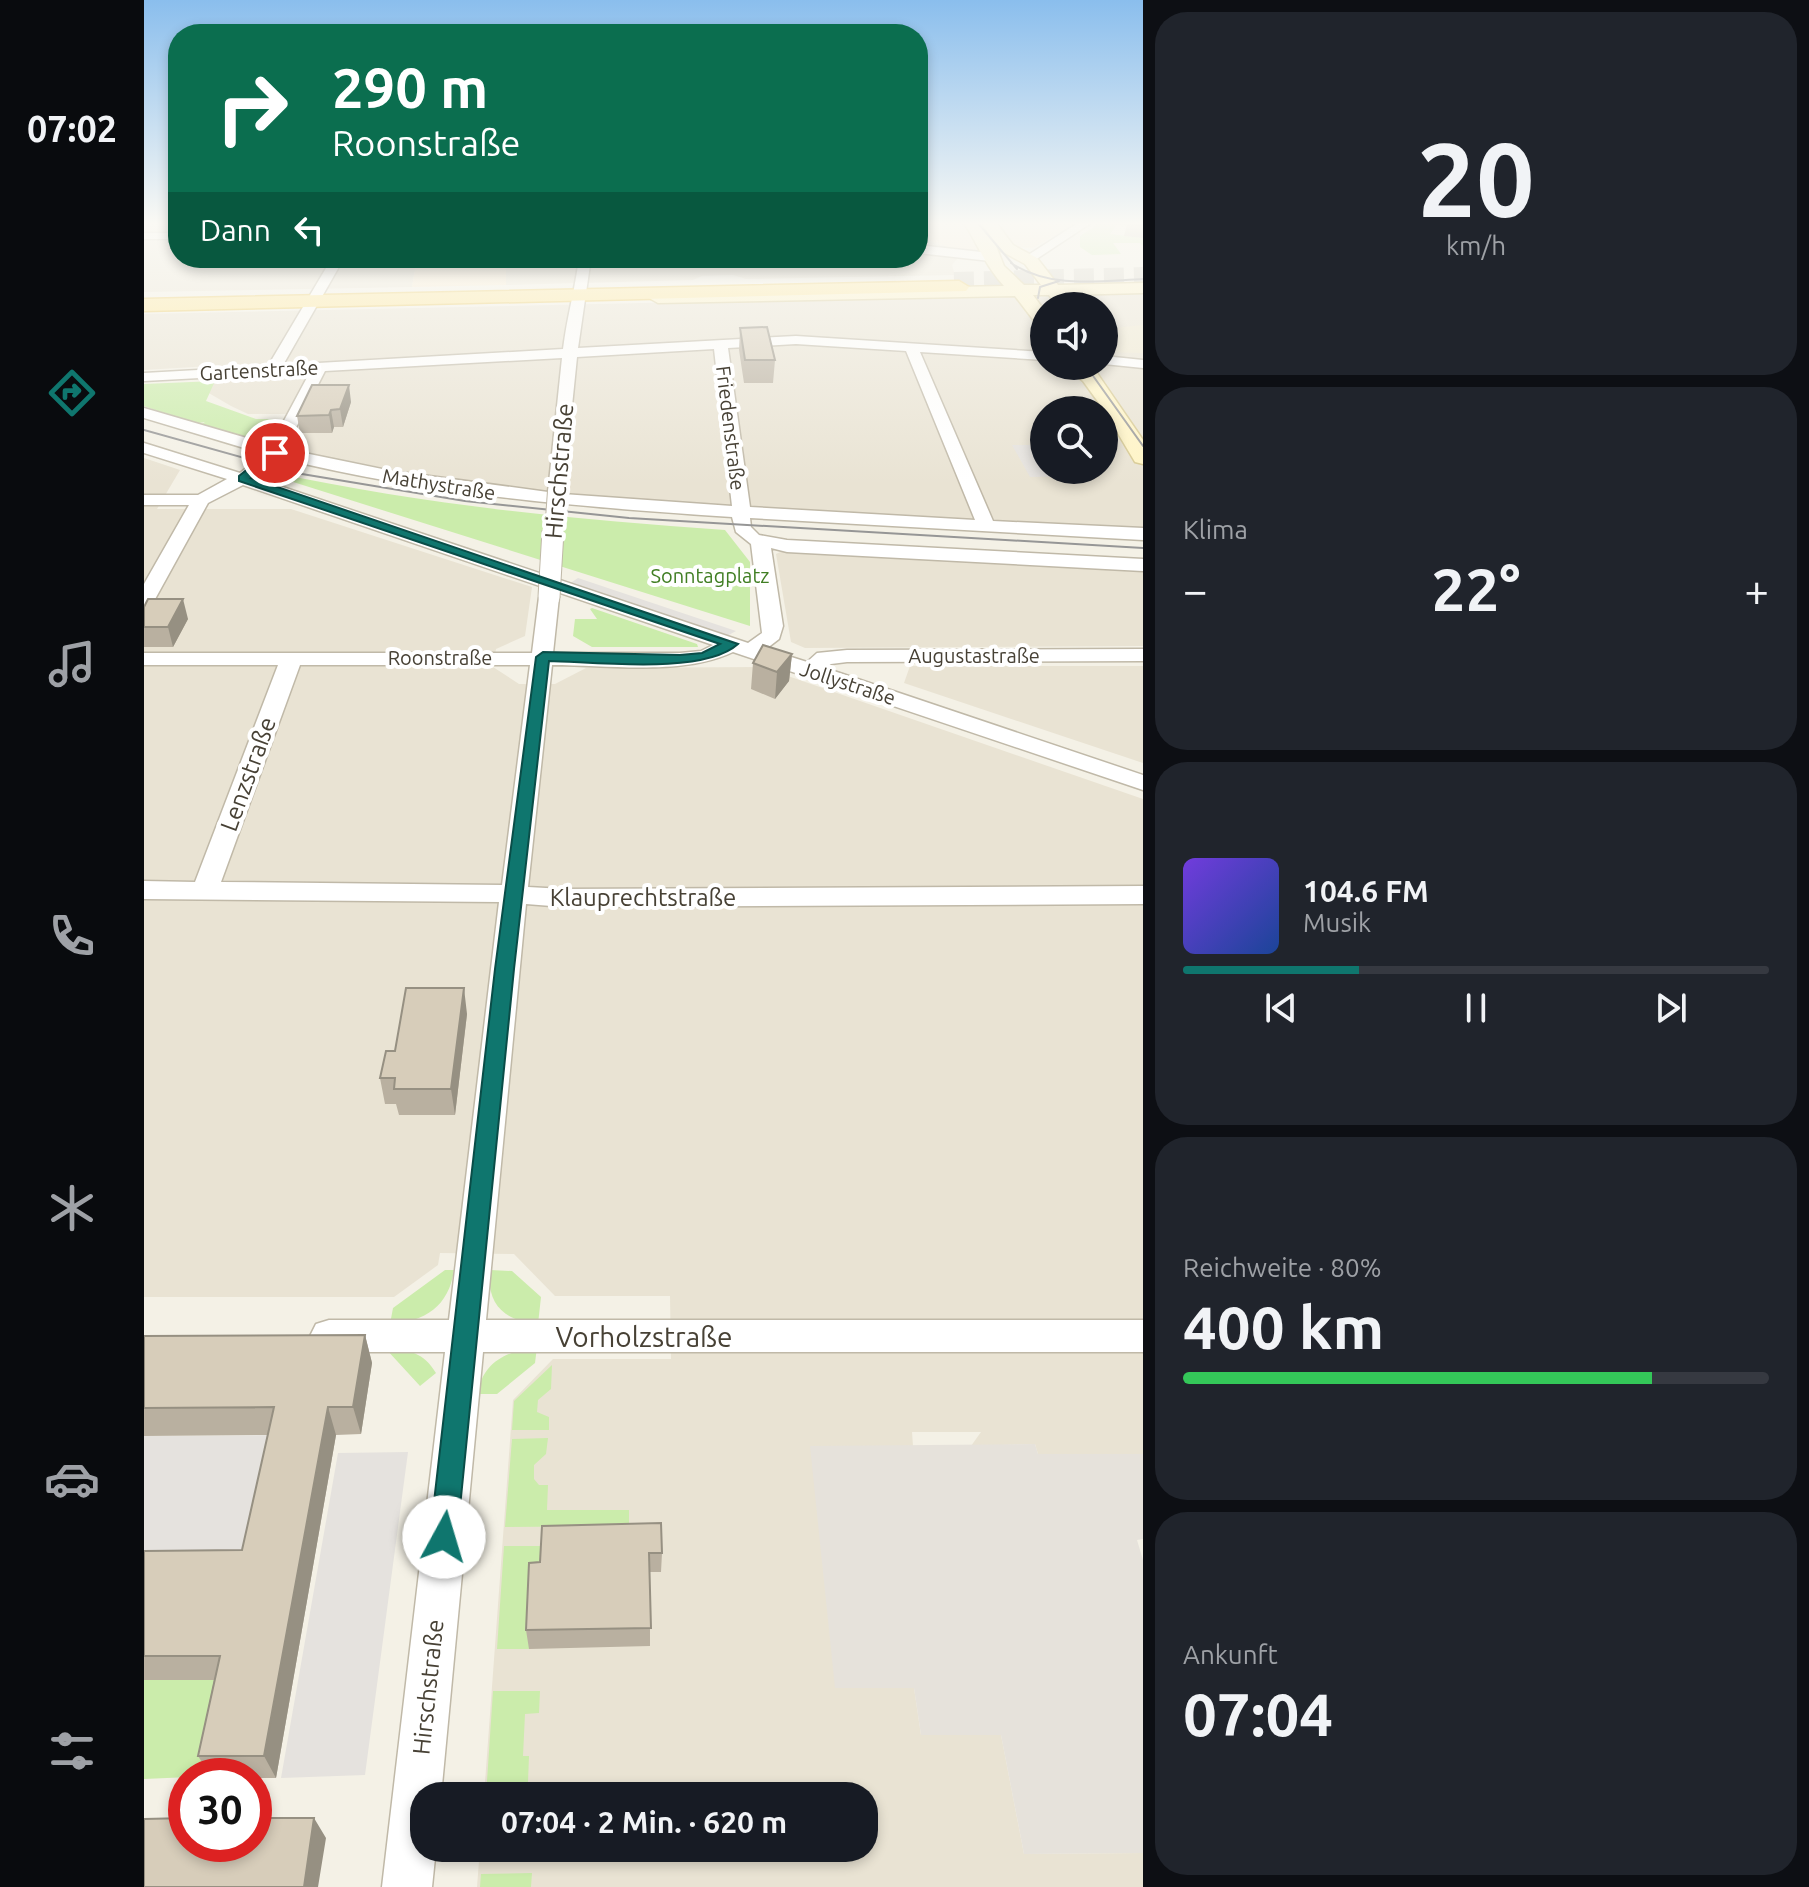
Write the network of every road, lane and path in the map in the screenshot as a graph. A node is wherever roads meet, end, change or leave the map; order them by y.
1 (308, 309) edge
2 (577, 309) edge
3 (720, 343) junction
4 (910, 345) junction
5 (570, 351) junction
6 (1030, 355) edge
7 (1118, 363) edge
8 (1143, 364) edge
9 (320, 366) junction
10 (273, 369) junction
11 (144, 377) edge
12 (1092, 380) edge
13 (1110, 380) edge
14 (144, 413) edge
15 (1143, 426) edge
16 (144, 448) edge
17 (275, 453) junction
18 (1143, 457) edge
19 (243, 479) junction
20 (144, 500) edge
21 (201, 500) junction
22 (741, 512) junction
23 (986, 525) junction
24 (1143, 534) edge
25 (760, 541) junction
26 (1143, 565) edge
27 (144, 601) edge
28 (742, 647) junction
29 (1143, 655) edge
30 (543, 657) junction
31 (292, 658) junction
32 (144, 659) edge
33 (809, 671) junction
34 (1143, 783) edge
35 (144, 890) edge
36 (205, 890) junction
37 (514, 894) junction
38 (1143, 895) edge
39 (464, 1335) junction
40 (296, 1336) edge
41 (1143, 1336) edge
42 (407, 1887) edge

1 - 10 street
2 - 5 street, Hirschstraße
3 - 4 street, Gartenstraße
3 - 5 street, Gartenstraße
3 - 22 street, Friedenstraße
4 - 6 street, Gartenstraße
4 - 23 street
5 - 9 street, Gartenstraße
5 - 30 street, Hirschstraße, bridge
7 - 8 street
9 - 10 street, Gartenstraße
9 - 17 street
10 - 11 street, Gartenstraße
12 - 18 main road
13 - 15 main road
14 - 17 street, Mathystraße
16 - 19 street, Jollystraße
17 - 19 street
17 - 22 street, Mathystraße
19 - 21 street
19 - 28 street, Jollystraße
20 - 21 street
21 - 27 street
22 - 23 street, Mathystraße
22 - 25 street
23 - 24 street, Mathystraße
25 - 26 street
25 - 28 street
28 - 30 street, Roonstraße
28 - 33 street, Jollystraße
29 - 33 street, Augustastraße
30 - 31 street, Roonstraße
30 - 37 street, Hirschstraße
31 - 32 street, Roonstraße
31 - 36 street, Lenzstraße
33 - 34 street, Jollystraße
35 - 36 street, Klauprechtstraße
36 - 37 street, Klauprechtstraße
37 - 38 street, Klauprechtstraße
37 - 39 street, Hirschstraße
39 - 40 street, Vorholzstraße
39 - 41 street, Vorholzstraße
39 - 42 street, Hirschstraße

